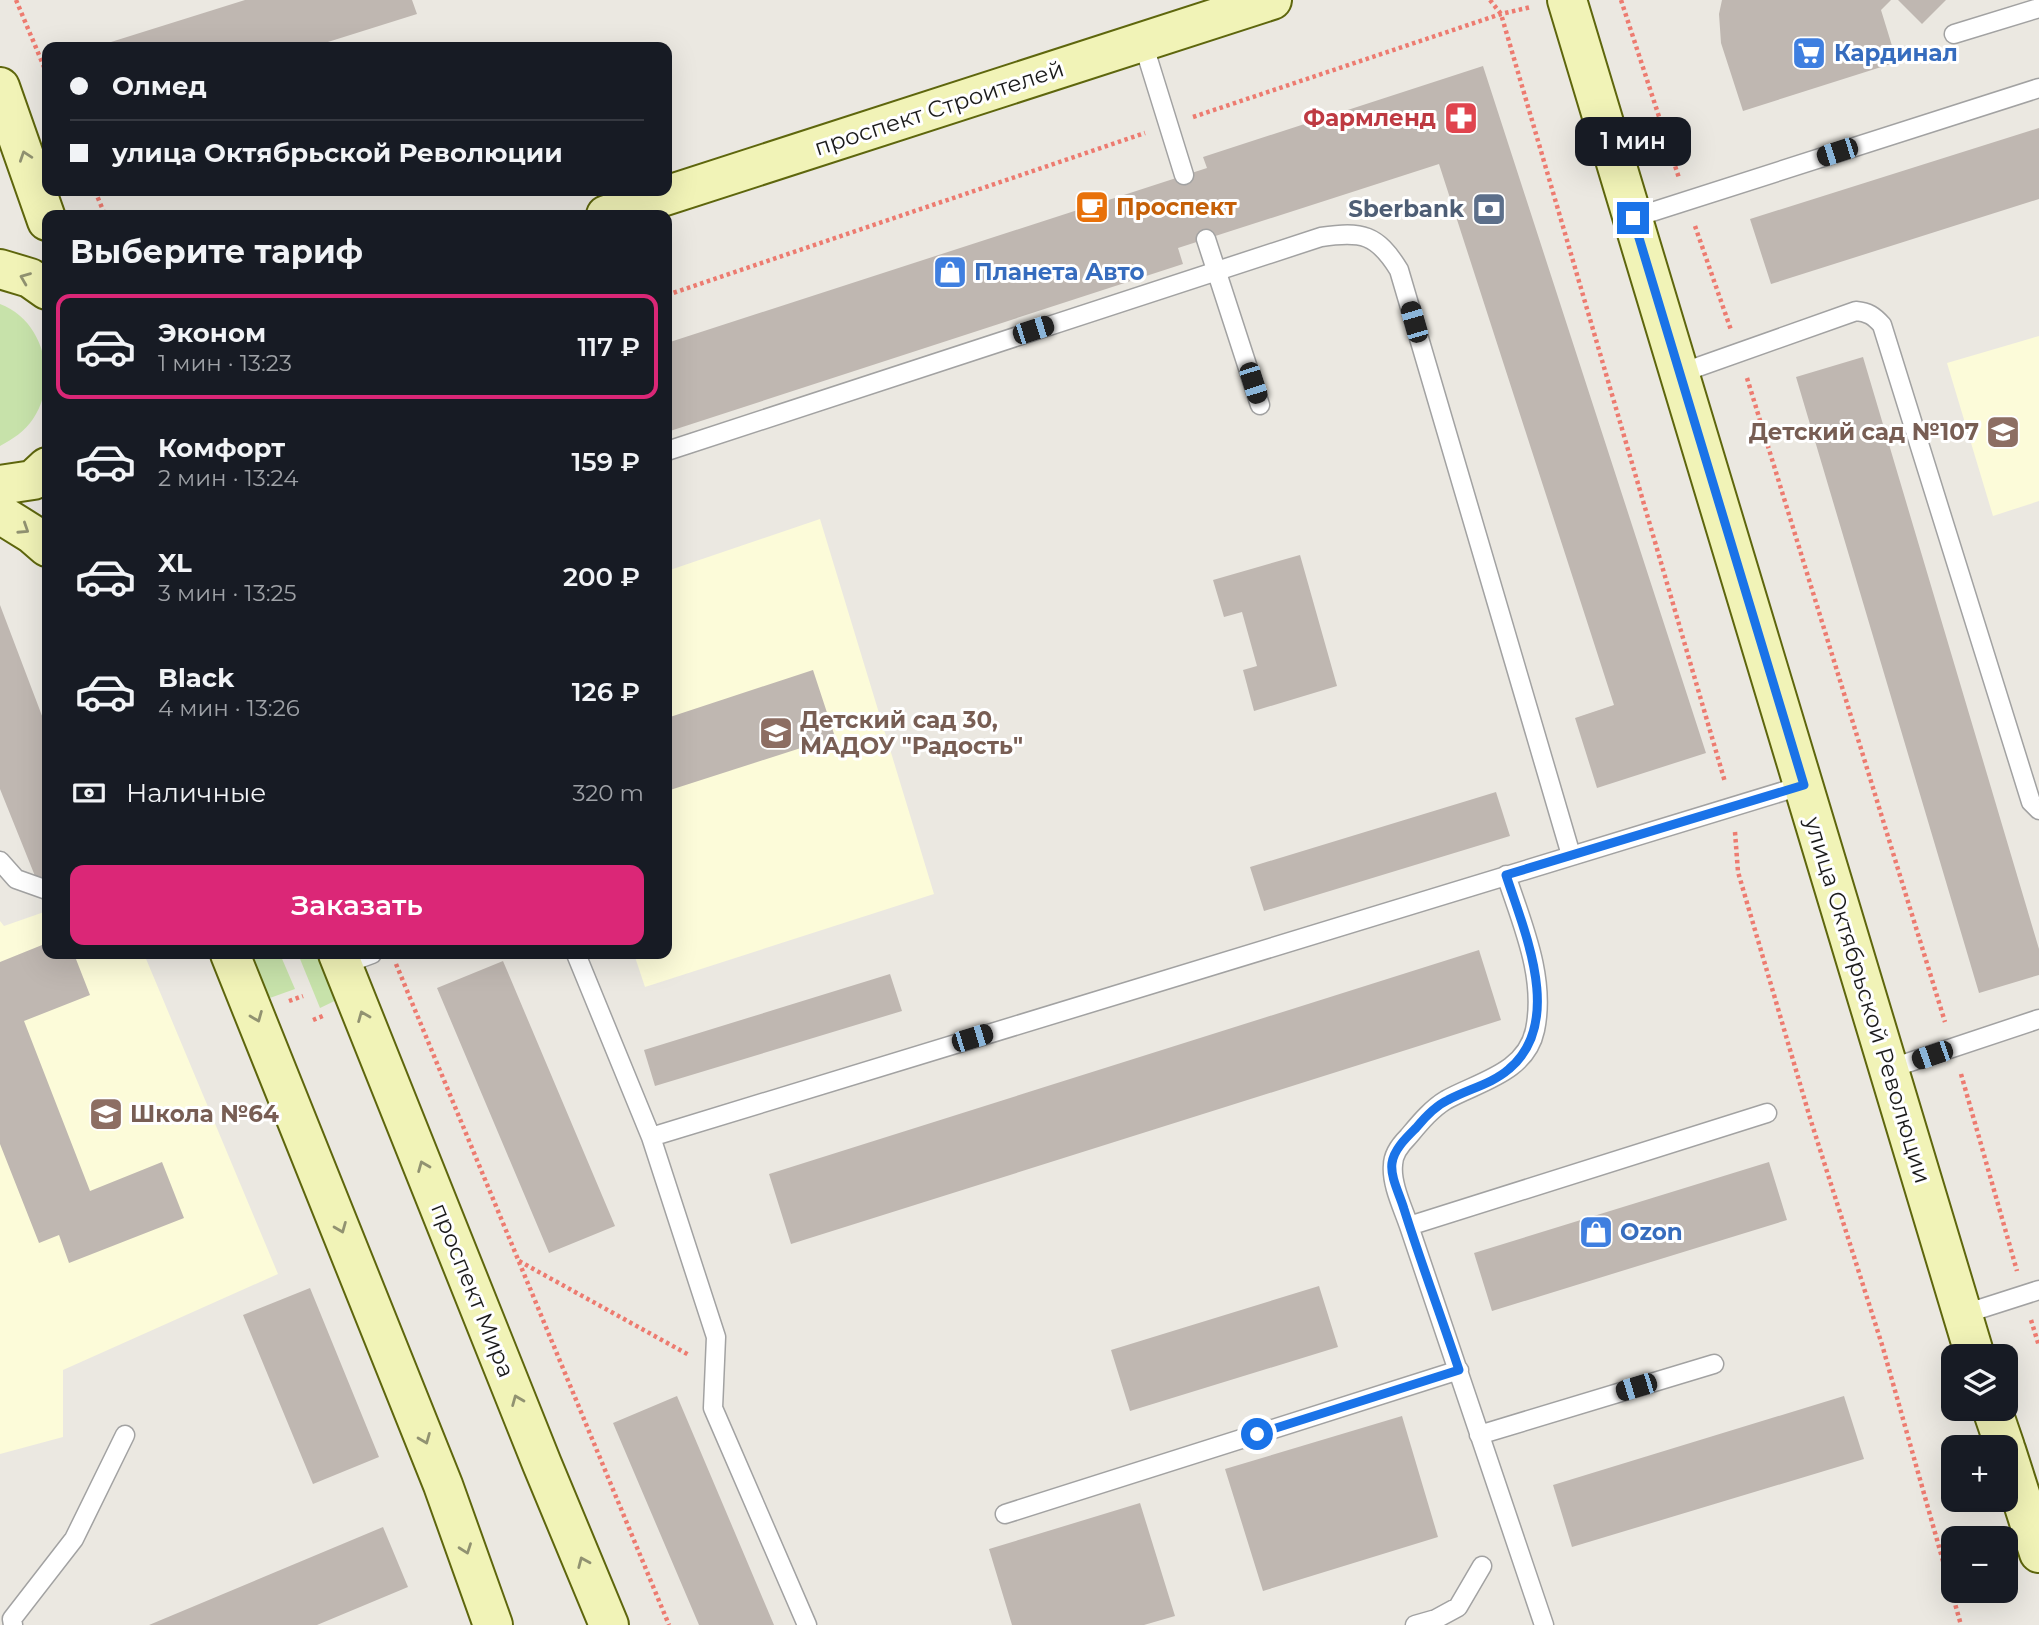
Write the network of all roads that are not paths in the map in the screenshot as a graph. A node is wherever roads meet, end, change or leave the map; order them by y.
1 (1272, 0) edge
2 (1552, 3) edge
3 (2039, 8) edge
4 (1954, 34) dead end
5 (1143, 43) junction
6 (0, 87) edge
7 (2039, 88) edge
8 (1184, 176) dead end
9 (672, 194) edge
10 (665, 196) edge
11 (43, 210) edge
12 (622, 210) edge
13 (1633, 218) junction
14 (1206, 239) dead end
15 (0, 269) edge
16 (1216, 270) junction
17 (42, 286) edge
18 (1681, 373) junction
19 (1260, 405) dead end
20 (672, 449) edge
21 (42, 472) edge
22 (0, 485) edge
23 (0, 514) edge
24 (42, 543) edge
25 (1804, 785) junction
26 (2039, 810) edge
27 (1571, 855) junction
28 (0, 861) edge
29 (1506, 875) junction
30 (42, 888) edge
31 (232, 959) edge
32 (352, 959) edge
33 (578, 959) edge
34 (2039, 1019) edge
35 (1889, 1069) junction
36 (1767, 1113) dead end
37 (651, 1137) junction
38 (1409, 1226) junction
39 (2031, 1292) edge
40 (1961, 1315) junction
41 (1971, 1344) edge
42 (1714, 1364) dead end
43 (1459, 1370) junction
44 (125, 1435) dead end
45 (1479, 1435) junction
46 (2018, 1488) edge
47 (1005, 1514) dead end
48 (2039, 1551) edge
49 (1482, 1566) dead end
50 (8, 1621) edge
51 (494, 1625) edge
52 (609, 1625) edge
53 (807, 1625) edge
54 (1415, 1625) edge
55 (1544, 1625) edge

1 - 5 street, проспект Строителей
2 - 13 street, улица Октябрьской Революции
3 - 4 lane
5 - 8 lane
5 - 9 street, проспект Строителей
11 -> 6 street
7 - 13 lane
10 - 12 street, проспект Строителей
13 - 18 street, улица Октябрьской Революции
14 - 16 lane
17 -> 15 street
16 - 19 lane
16 - 20 lane
16 - 27 lane
18 - 25 street, улица Октябрьской Революции
18 - 26 lane
21 - 22 street
23 -> 24 street
25 - 27 lane
25 - 35 street, улица Октябрьской Революции
27 - 29 lane
28 - 30 lane
29 - 37 lane
29 - 38 lane
31 -> 51 street
52 -> 32 street, проспект Мира
33 - 37 lane
34 - 35 lane
35 - 40 street, улица Октябрьской Революции
36 - 38 lane
37 - 53 lane
38 - 43 lane
39 - 40 lane
40 - 41 street, улица Октябрьской Революции
42 - 45 lane
43 - 45 lane
43 - 47 lane
44 - 50 lane
45 - 55 lane
46 - 48 street
49 - 54 lane

